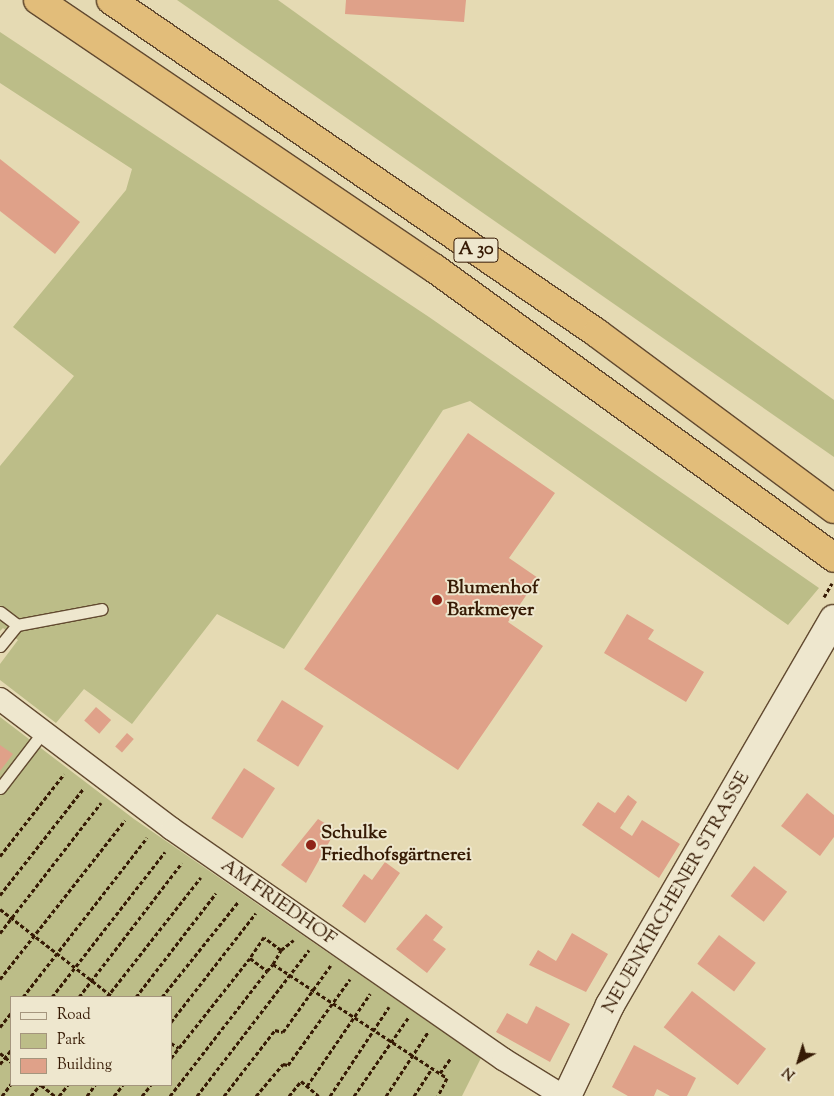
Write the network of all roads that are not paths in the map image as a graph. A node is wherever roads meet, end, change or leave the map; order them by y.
1 (38, 0) edge
2 (111, 0) edge
3 (834, 509) edge
4 (834, 558) edge
5 (102, 609) dead end
6 (0, 612) edge
7 (834, 619) edge
8 (17, 625) junction
9 (0, 646) edge
10 (0, 699) edge
11 (43, 732) junction
12 (0, 788) edge
13 (565, 1096) edge

1 - 4 highway, A 30
2 - 3 highway, A 30
5 - 8 lane
6 - 8 lane
7 - 13 main road, NEUENKIRCHENER STRASSE
8 - 9 lane
10 - 11 street, AM FRIEDHOF
11 - 12 lane
11 - 13 street, AM FRIEDHOF

